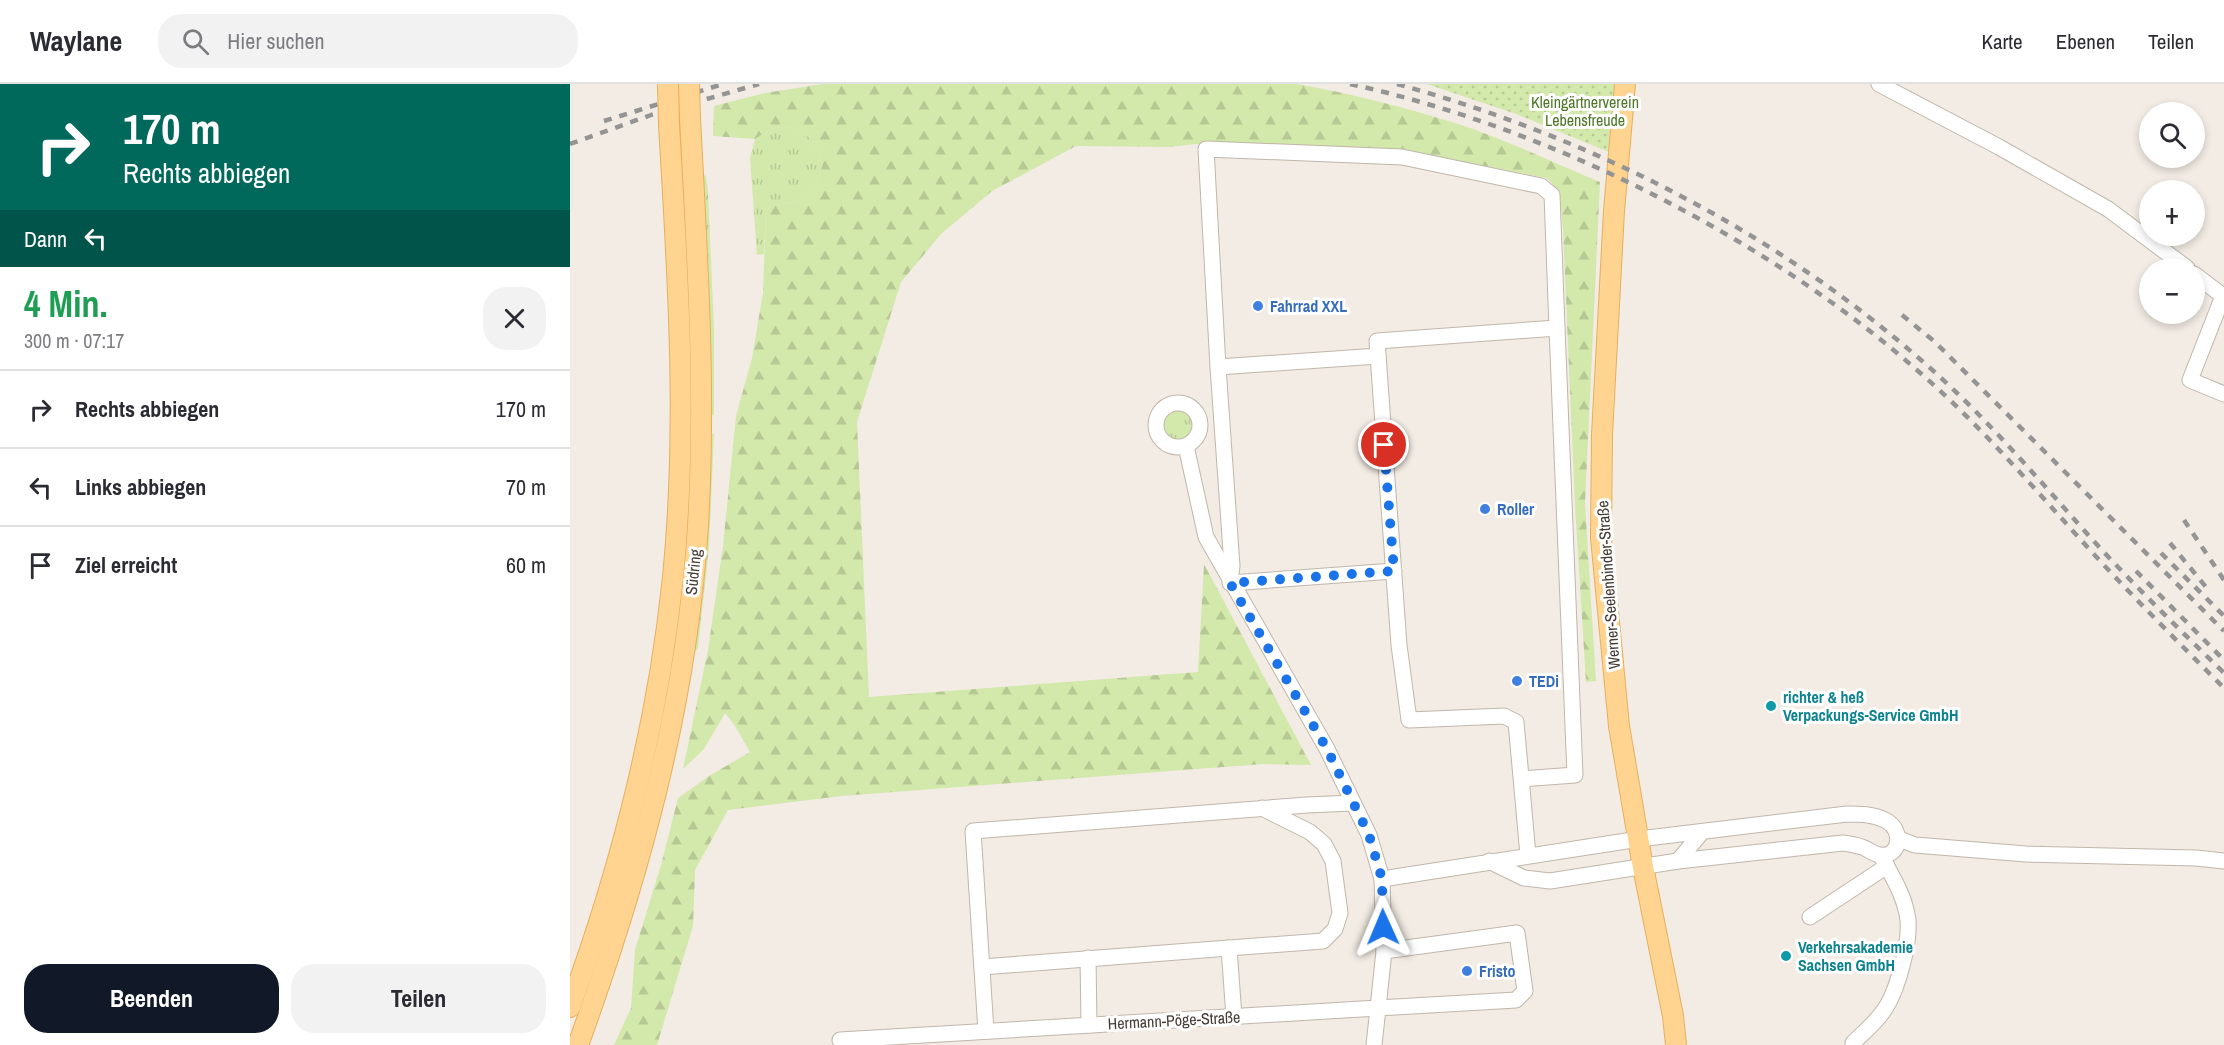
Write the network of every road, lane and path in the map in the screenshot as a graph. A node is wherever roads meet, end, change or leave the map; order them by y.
1 (668, 84) edge
2 (689, 84) edge
3 (1625, 84) edge
4 (1879, 84) edge
5 (2174, 258) edge
6 (2205, 282) edge
7 (1557, 328) junction
8 (1378, 356) junction
9 (1218, 367) junction
10 (2224, 394) edge
11 (1186, 446) dead end
12 (1394, 571) junction
13 (1230, 583) junction
14 (1522, 779) junction
15 (1353, 803) junction
16 (1269, 808) junction
17 (1702, 832) junction
18 (1638, 839) junction
19 (1899, 839) junction
20 (1528, 855) junction
21 (1489, 861) junction
22 (1678, 861) junction
23 (1884, 861) junction
24 (2224, 861) edge
25 (1643, 867) junction
26 (1382, 879) junction
27 (1810, 917) dead end
28 (1229, 948) junction
29 (1384, 951) junction
30 (1088, 958) junction
31 (982, 967) junction
32 (570, 1007) edge
33 (1378, 1008) junction
34 (1234, 1017) junction
35 (1089, 1025) junction
36 (987, 1031) junction
37 (840, 1040) dead end
38 (902, 1040) edge
39 (1853, 1043) dead end
40 (578, 1045) edge
41 (1374, 1045) edge
42 (1676, 1045) edge

1 - 32 main road, Südring, bridge
2 - 40 main road, Südring, bridge
3 - 18 main road, Werner-Seelenbinder-Straße
4 - 5 street
6 - 10 street
7 - 8 street
7 - 9 street
7 - 14 street
8 - 9 street
8 - 12 street
9 - 13 street
11 - 13 street
12 - 13 street
12 - 14 street
13 - 15 street
14 - 20 street
15 - 16 street
15 - 26 street
16 - 28 street
16 - 31 street
17 - 18 street
17 - 19 street
17 - 22 street
18 - 20 street
18 - 25 main road, Werner-Seelenbinder-Straße
19 - 23 street
19 - 24 street
20 - 21 street
21 - 25 street
21 - 26 street
22 - 23 street
22 - 25 street
23 - 27 street
23 - 39 street
25 - 42 main road, Werner-Seelenbinder-Straße
26 - 29 street
28 - 30 street
28 - 34 street
29 - 33 street
29 - 33 street, Hermann-Pöge-Straße
30 - 31 street
30 - 35 street
31 - 36 street
33 - 34 street, Hermann-Pöge-Straße
33 - 41 street
34 - 35 street, Hermann-Pöge-Straße
35 - 36 street, Hermann-Pöge-Straße
36 - 38 street, Hermann-Pöge-Straße
37 - 38 street, Hermann-Pöge-Straße

